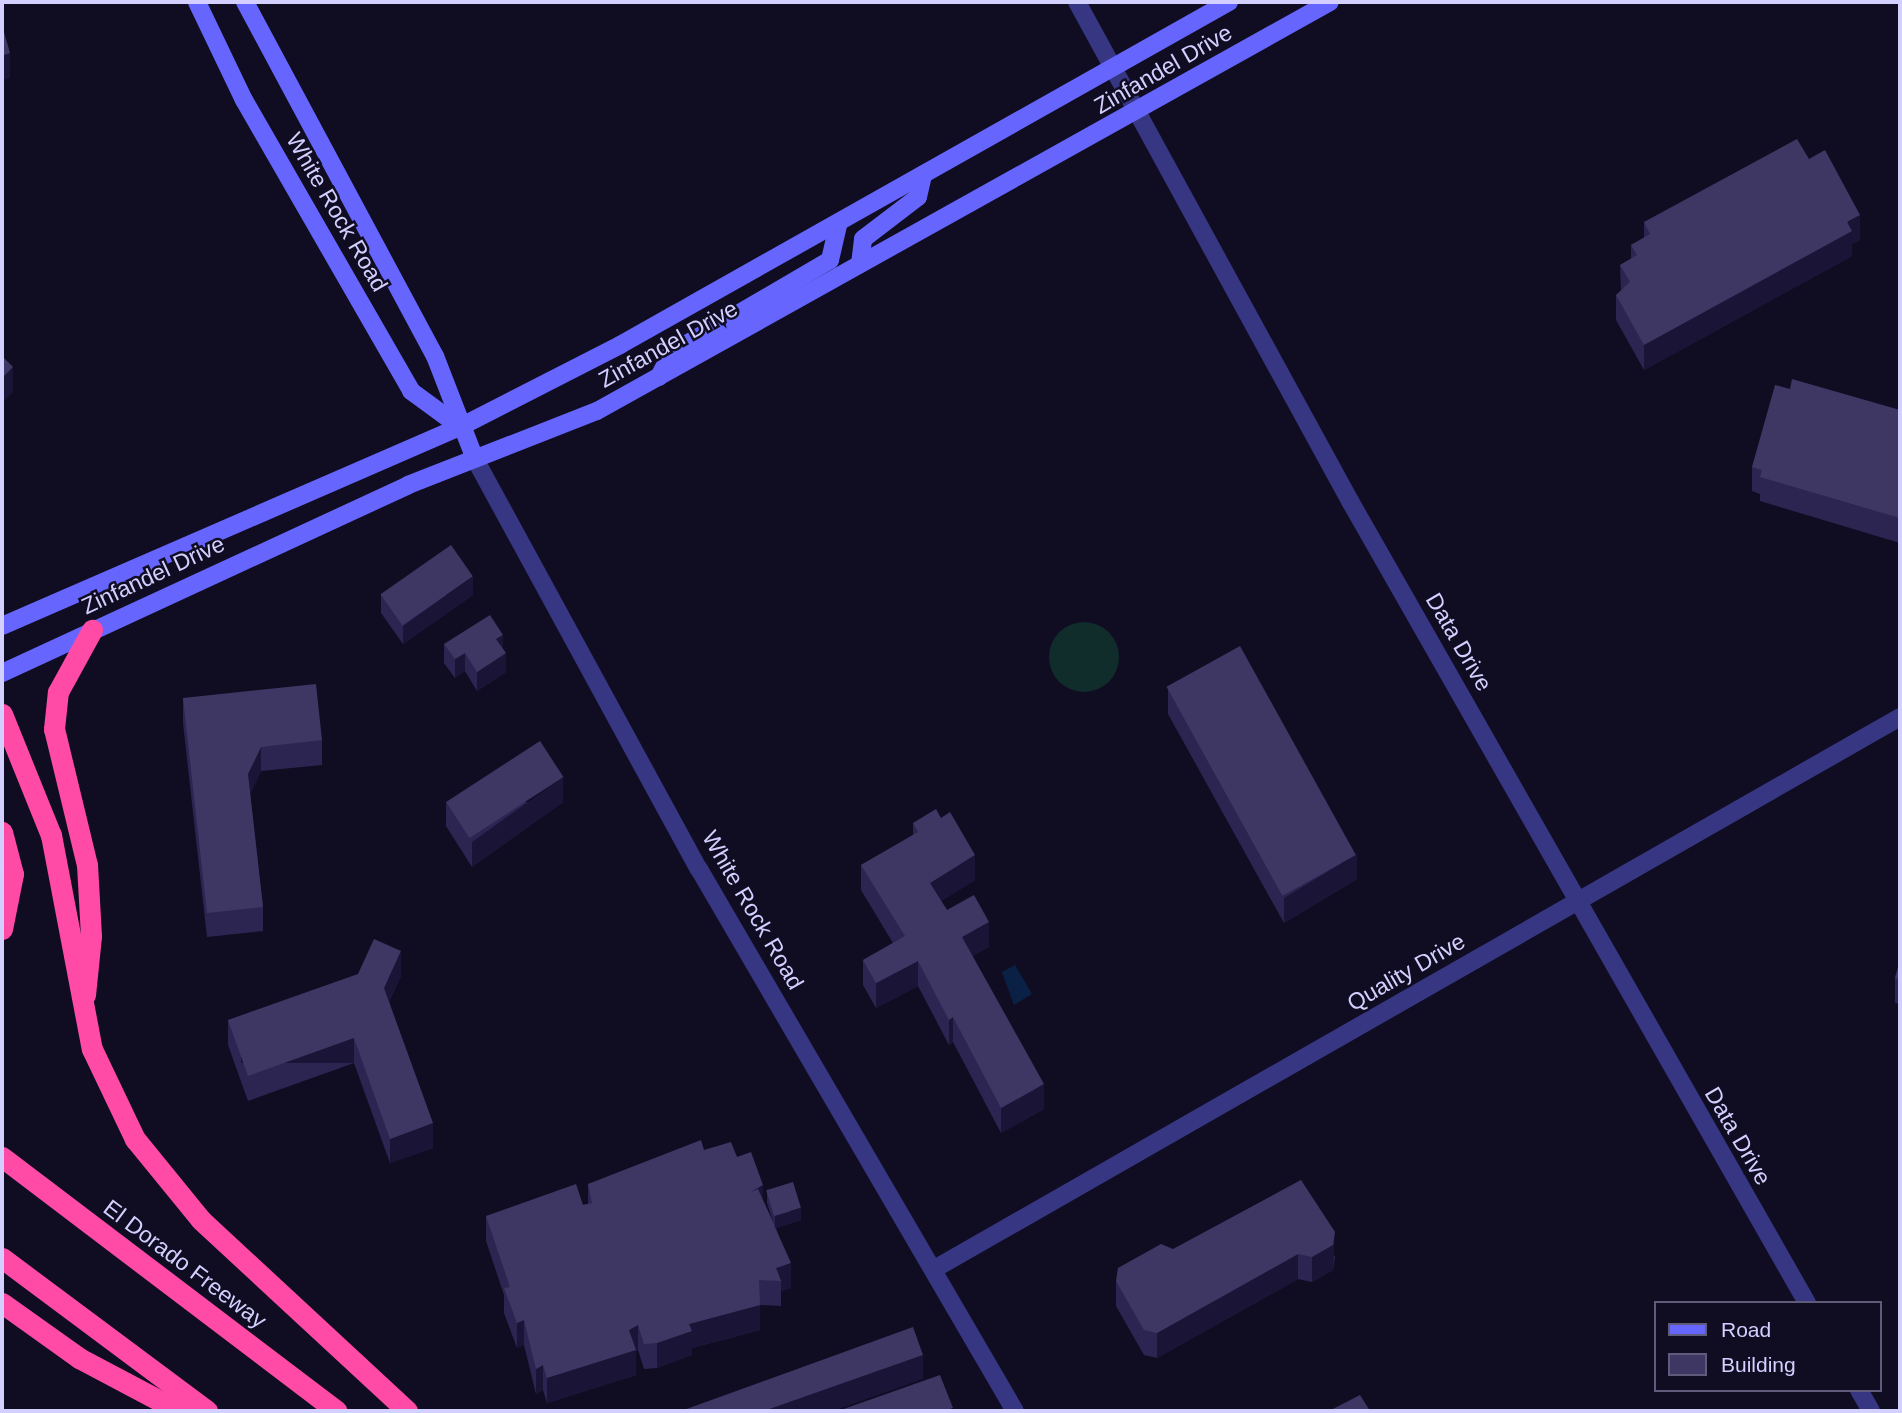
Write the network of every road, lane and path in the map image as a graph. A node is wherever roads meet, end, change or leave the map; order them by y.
1 (197, 2) edge
2 (245, 2) edge
3 (1077, 2) edge
4 (1229, 2) edge
5 (1330, 2) edge
6 (1112, 66) junction
7 (1137, 112) junction
8 (923, 175) junction
9 (838, 224) junction
10 (860, 264) junction
11 (659, 377) junction
12 (460, 428) junction
13 (475, 459) junction
14 (2, 626) edge
15 (92, 631) junction
16 (2, 673) edge
17 (2, 714) edge
18 (1900, 717) edge
19 (2, 832) edge
20 (1580, 902) junction
21 (2, 929) edge
22 (82, 1018) junction
23 (2, 1157) edge
24 (2, 1258) edge
25 (936, 1268) junction
26 (1806, 1301) edge
27 (2, 1303) edge
28 (1860, 1392) edge
29 (179, 1411) edge
30 (207, 1411) edge
31 (337, 1411) edge
32 (407, 1411) edge
33 (1015, 1411) edge
34 (1871, 1411) edge

1 - 12 main road, White Rock Road
2 - 12 main road, White Rock Road
3 - 6 street, Data Drive
4 - 6 main road, Zinfandel Drive
5 - 7 main road, Zinfandel Drive
6 - 7 street, Data Drive
6 - 8 main road, Zinfandel Drive
7 - 10 main road, Zinfandel Drive
7 - 20 street, Data Drive
8 - 9 main road, Zinfandel Drive
8 - 10 main road
9 - 11 main road
9 - 12 main road, Zinfandel Drive
10 - 11 main road, Zinfandel Drive
11 - 13 main road, Zinfandel Drive
12 - 13 main road, White Rock Road
12 - 14 main road, Zinfandel Drive
13 - 15 main road, Zinfandel Drive
13 - 25 street, White Rock Road
15 - 16 main road, Zinfandel Drive
15 - 22 highway
17 - 22 highway
18 - 20 street, Quality Drive
19 - 21 highway
20 - 25 street, Quality Drive
20 - 26 street, Data Drive
22 - 32 highway
23 - 31 highway, El Dorado Freeway
24 - 30 highway
25 - 33 street, White Rock Road
27 - 29 highway
28 - 34 street

